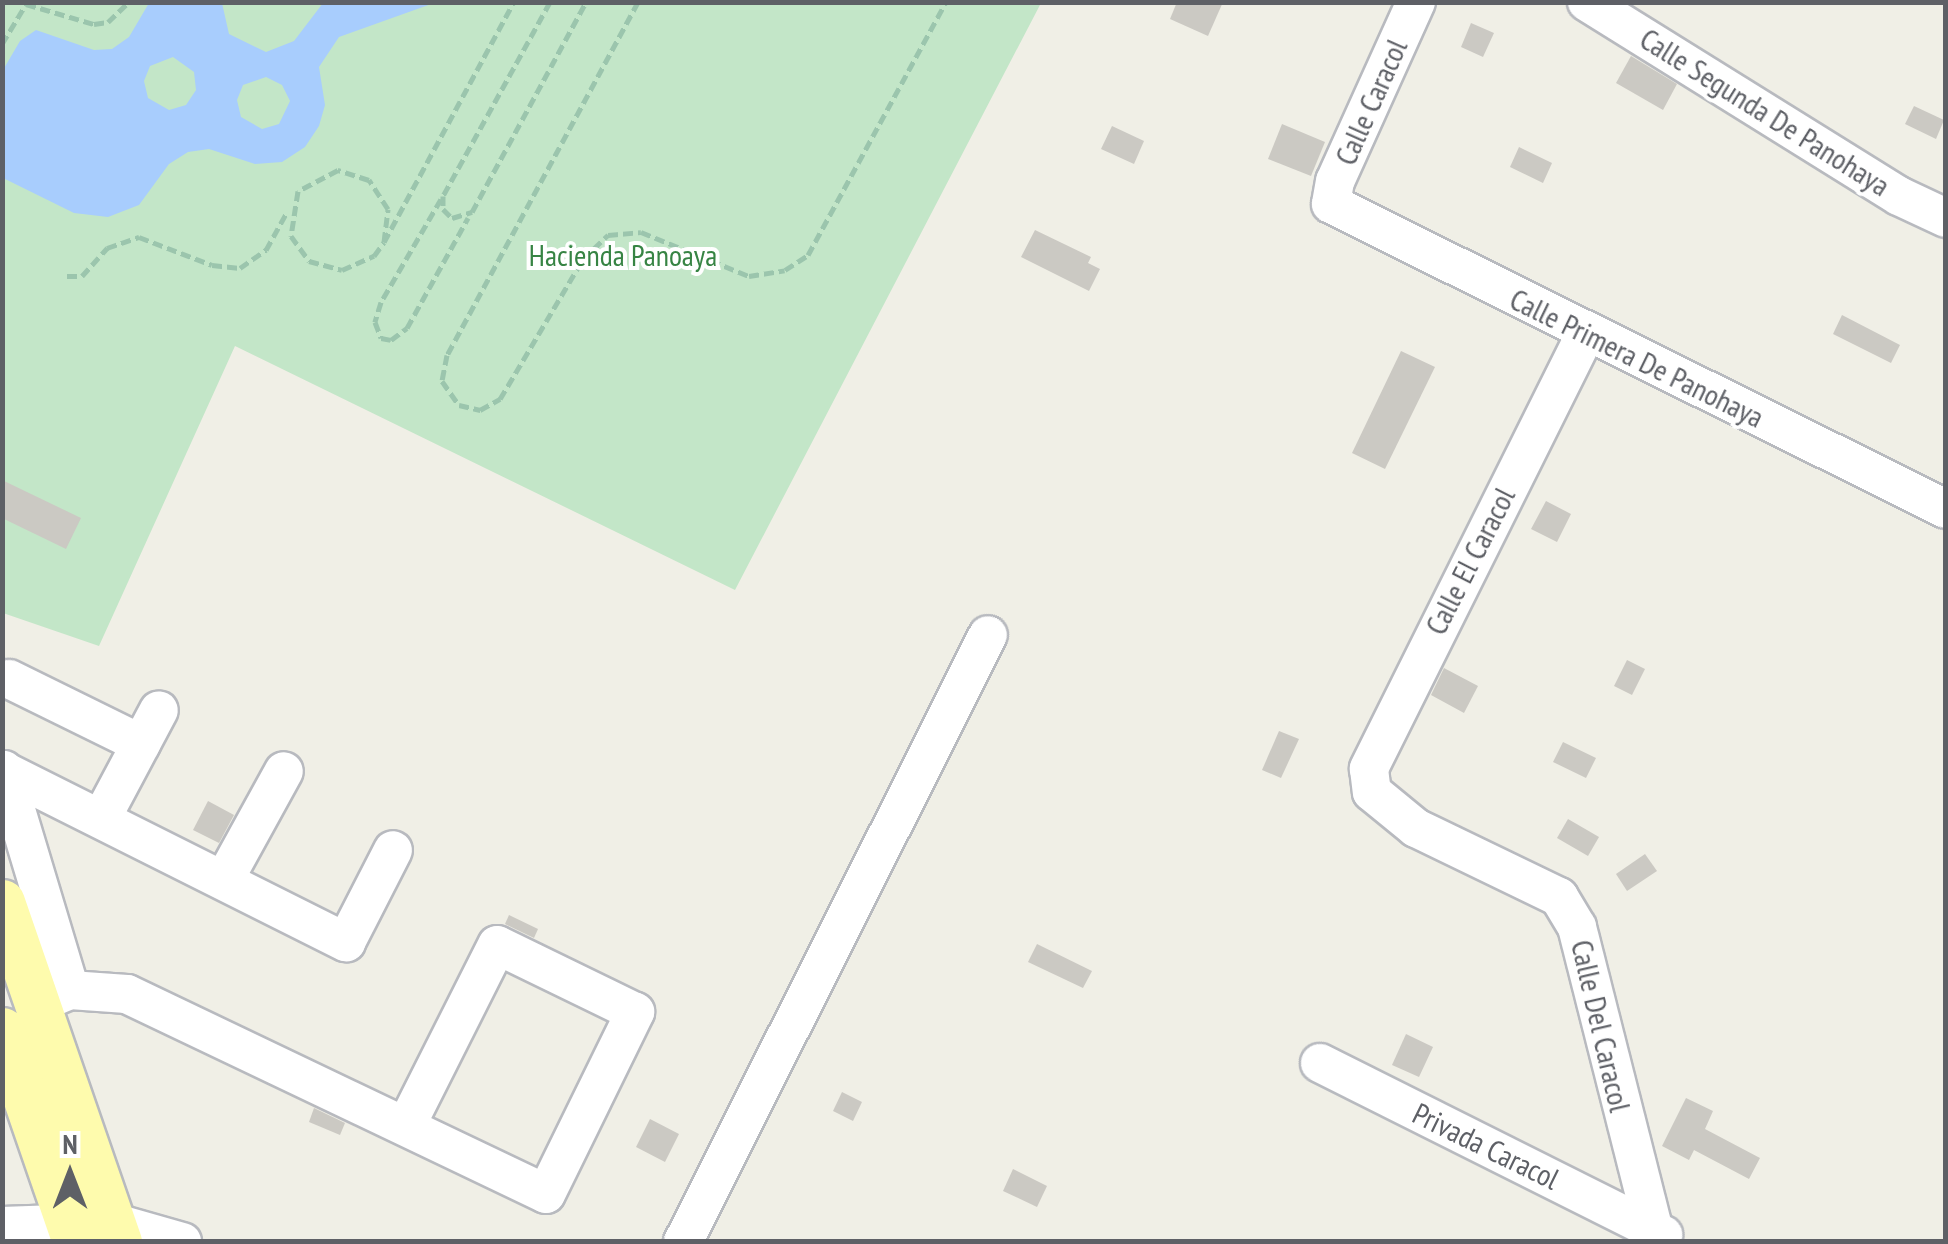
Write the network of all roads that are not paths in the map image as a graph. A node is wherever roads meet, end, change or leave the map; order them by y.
1 (1416, 2) edge
2 (1587, 2) edge
3 (1331, 204) joint
4 (1946, 218) edge
5 (1586, 334) junction
6 (1946, 509) edge
7 (988, 636) dead end
8 (9, 679) dead end
9 (158, 710) dead end
10 (140, 744) junction
11 (3, 770) edge
12 (284, 771) dead end
13 (1372, 792) joint
14 (101, 819) junction
15 (394, 850) dead end
16 (224, 880) junction
17 (2, 902) edge
18 (54, 996) junction
19 (2, 1030) edge
20 (1320, 1063) dead end
21 (406, 1126) junction
22 (2, 1226) edge
23 (88, 1234) edge
24 (1663, 1235) edge
25 (182, 1242) edge
26 (683, 1242) edge

1 - 3 street, Calle Caracol
2 - 4 street, Calle Segunda De Panohaya
3 - 5 street, Calle Primera De Panohaya
5 - 6 street, Calle Primera De Panohaya
5 - 13 street, Calle El Caracol
7 - 26 street
8 - 10 street
9 - 10 street
10 - 14 street
11 - 14 street
11 - 18 street
12 - 16 street
13 - 24 street, Calle Del Caracol
14 - 16 street
15 - 16 street
17 - 18 main road
18 - 21 street
18 - 23 main road
19 - 23 main road
20 - 24 street, Privada Caracol
21 - 21 street
22 - 23 street
23 - 25 street

